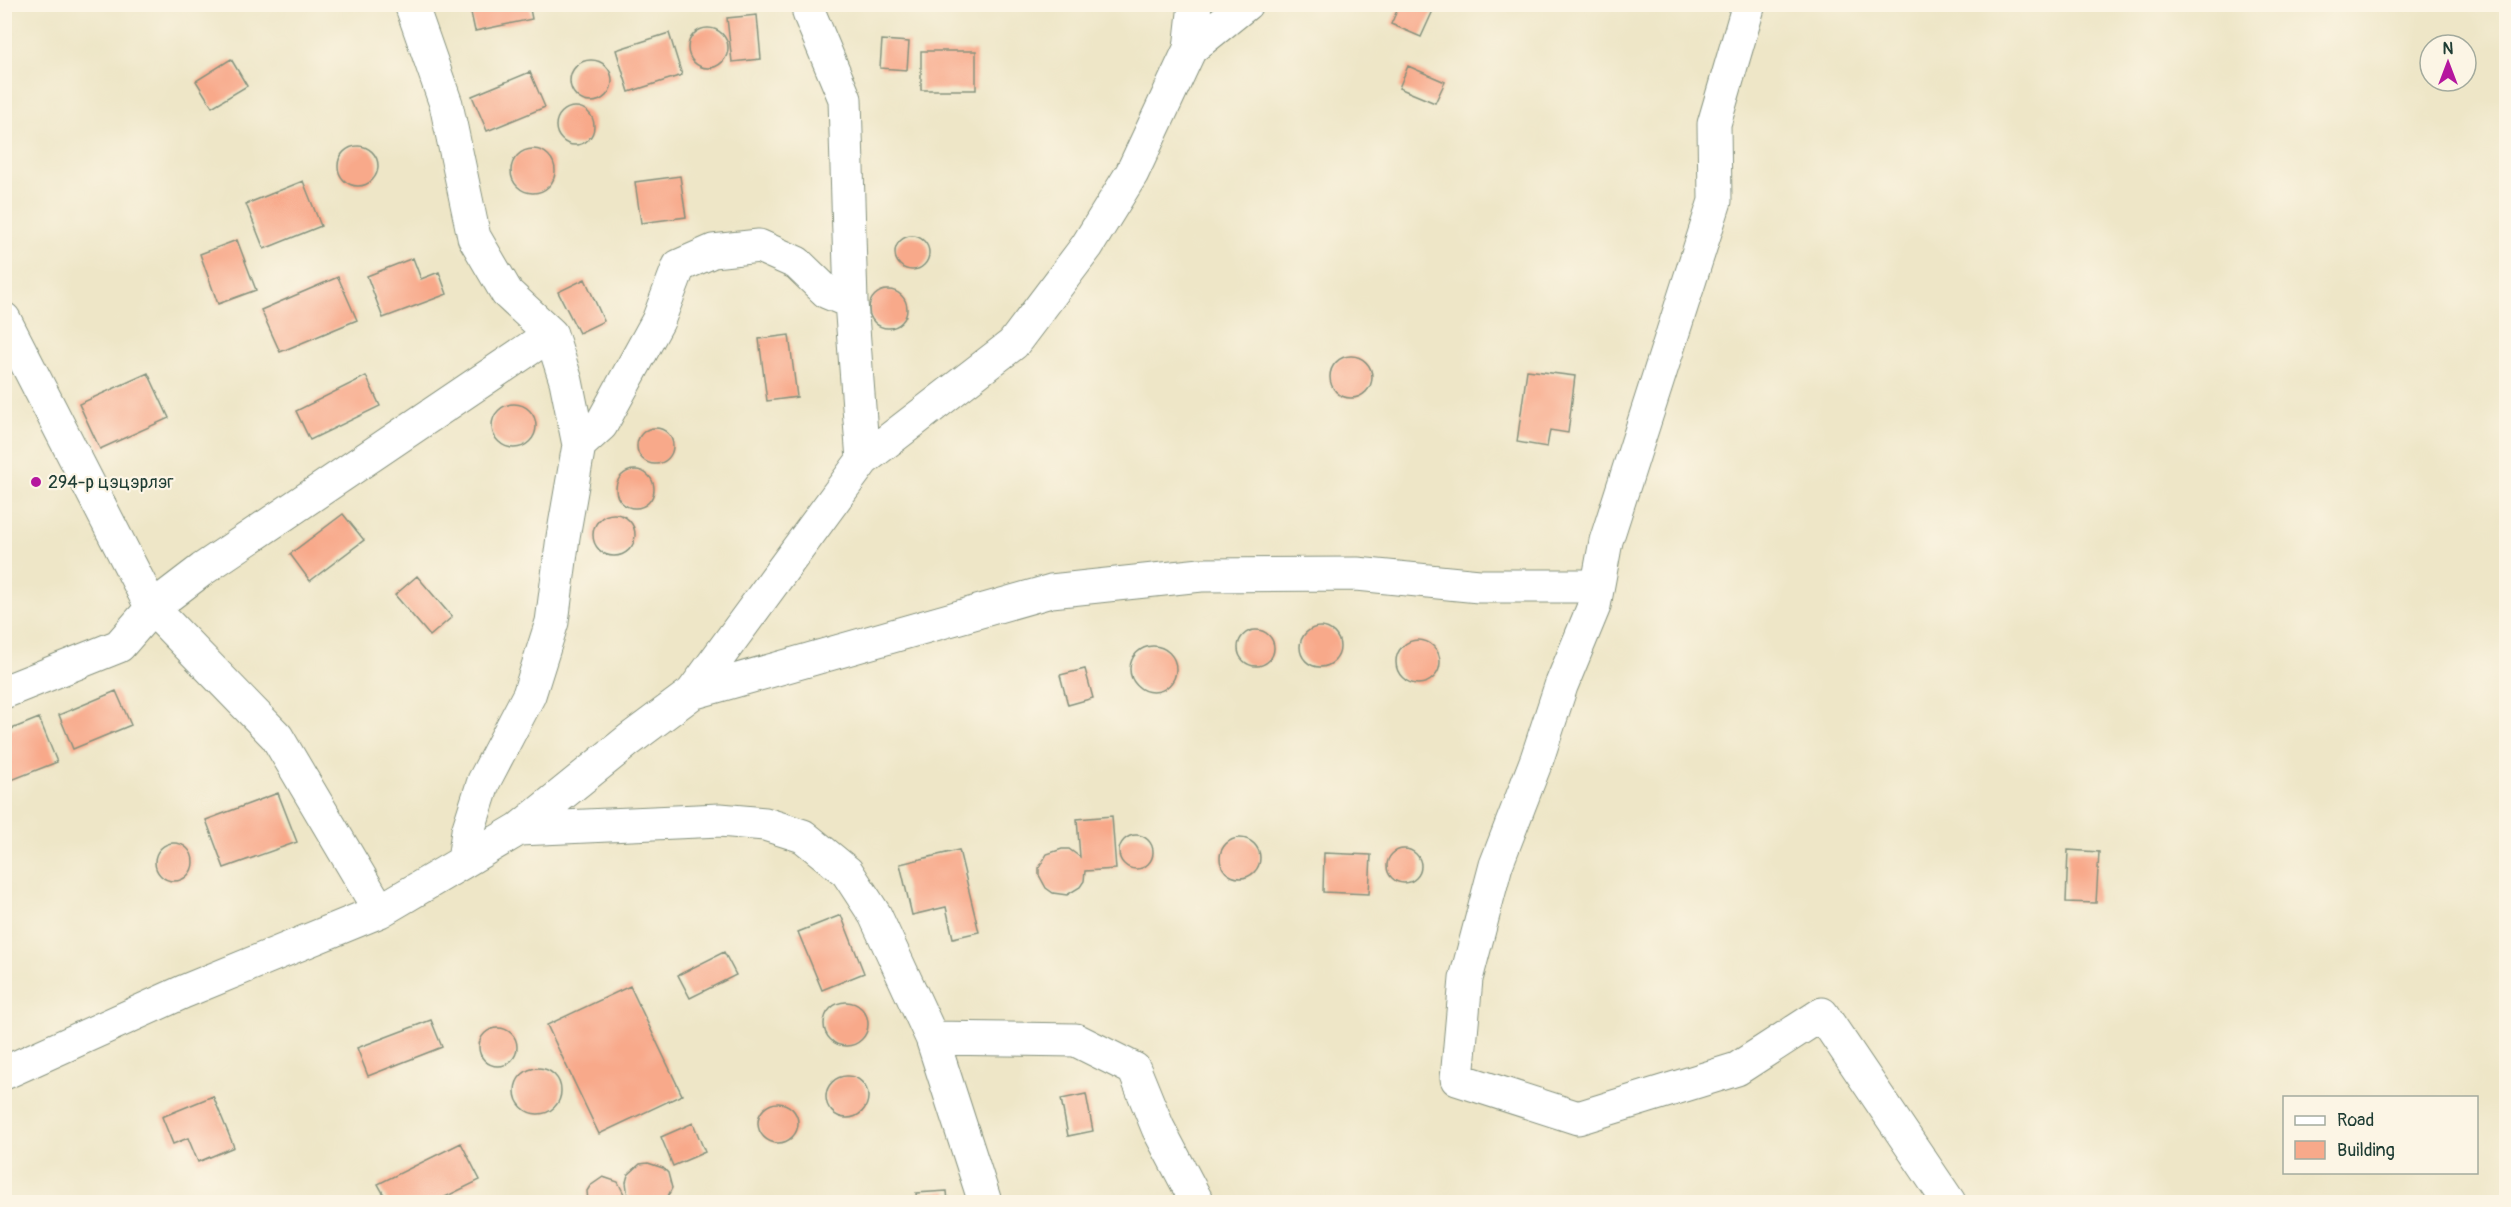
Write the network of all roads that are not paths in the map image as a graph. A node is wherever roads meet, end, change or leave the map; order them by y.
1 (411, 4) edge
2 (809, 4) edge
3 (1195, 4) edge
4 (1246, 4) edge
5 (1749, 4) edge
6 (1190, 49) junction
7 (850, 302) junction
8 (4, 319) edge
9 (552, 334) junction
10 (579, 445) junction
11 (863, 460) junction
12 (1597, 586) junction
13 (152, 608) junction
14 (4, 692) edge
15 (692, 693) junction
16 (519, 829) junction
17 (464, 861) junction
18 (380, 911) junction
19 (932, 1038) junction
20 (4, 1073) edge
21 (985, 1203) edge
22 (1197, 1203) edge
23 (1949, 1203) edge

1 - 9 street
2 - 7 street
3 - 6 street
4 - 6 street
5 - 12 street
6 - 11 street
7 - 10 street
7 - 11 street
8 - 13 street
9 - 10 street
9 - 13 street
10 - 17 street
11 - 15 street
12 - 15 street
12 - 23 street
13 - 14 street
13 - 18 street
15 - 16 street
16 - 17 street
16 - 19 street
17 - 18 street
18 - 20 street
19 - 21 street
19 - 22 street

